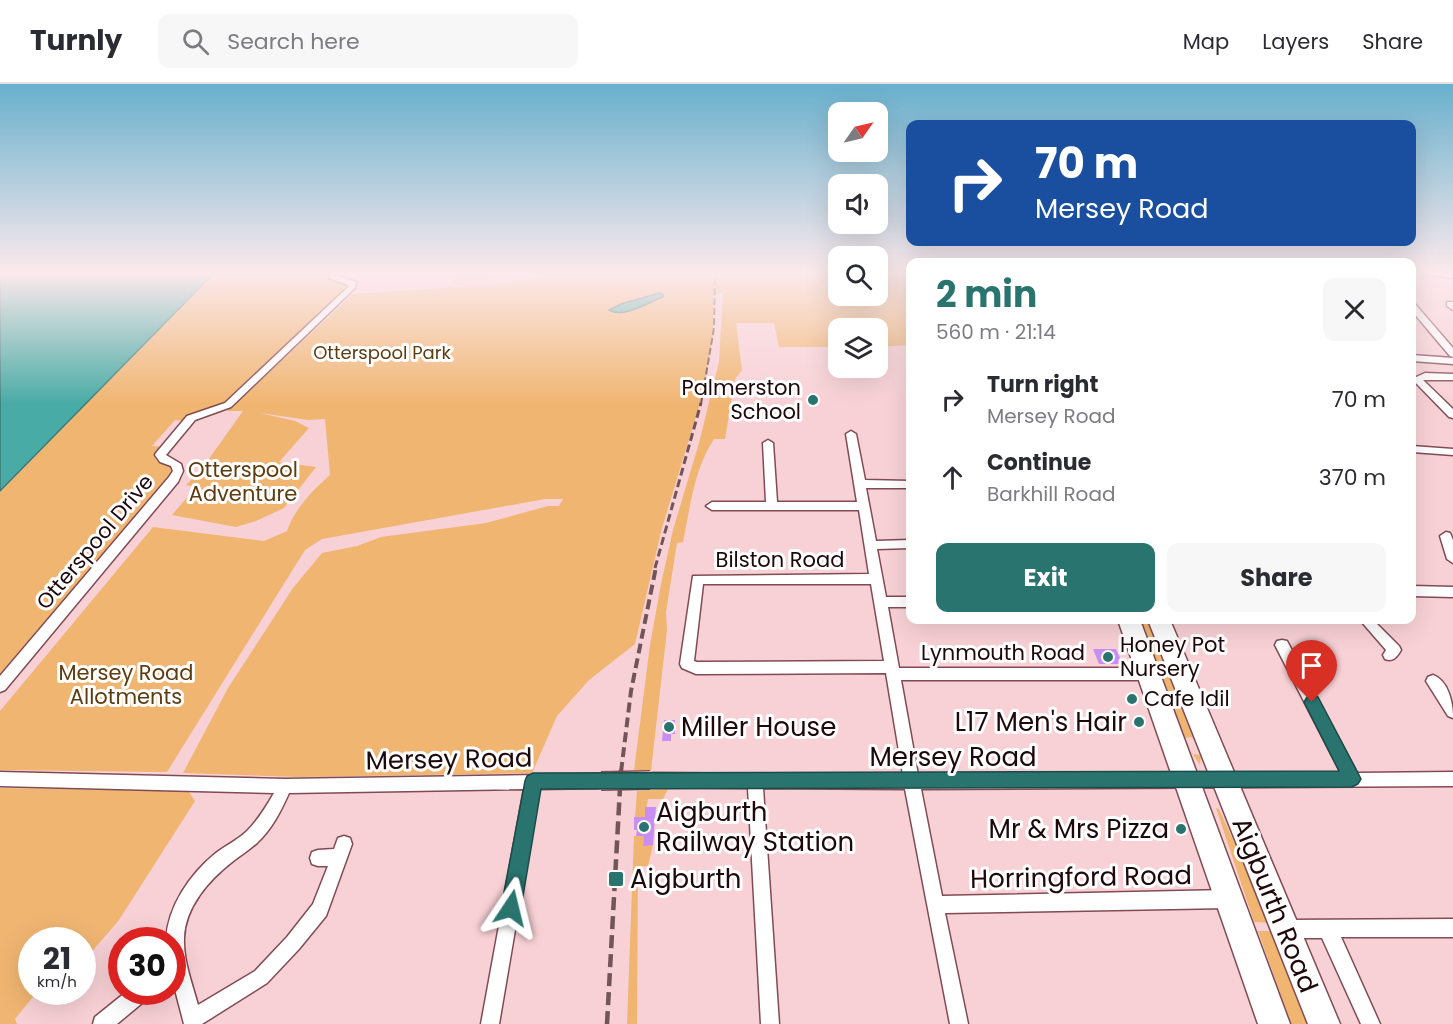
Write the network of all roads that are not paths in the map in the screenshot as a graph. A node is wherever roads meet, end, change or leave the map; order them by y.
1 (322, 316) edge
2 (1420, 316) edge
3 (1441, 340) junction
4 (1453, 341) edge
5 (1453, 354) edge
6 (1416, 358) edge
7 (1453, 361) edge
8 (1453, 377) edge
9 (1421, 385) junction
10 (1433, 386) dead end
11 (1453, 415) edge
12 (851, 434) dead end
13 (768, 443) dead end
14 (1416, 448) edge
15 (1453, 452) edge
16 (861, 484) junction
17 (906, 484) edge
18 (712, 506) dead end
19 (865, 506) junction
20 (772, 507) junction
21 (1446, 536) dead end
22 (871, 544) junction
23 (906, 544) edge
24 (1453, 559) edge
25 (877, 579) junction
26 (1416, 591) edge
27 (1453, 592) edge
28 (881, 602) junction
29 (906, 602) edge
30 (1131, 624) edge
31 (1161, 624) edge
32 (1369, 624) edge
33 (1282, 645) dead end
34 (1390, 654) dead end
35 (687, 664) joint
36 (894, 670) junction
37 (1148, 674) junction
38 (1432, 681) dead end
39 (0, 686) edge
40 (1453, 712) edge
41 (1186, 778) junction
42 (0, 779) edge
43 (1223, 779) junction
44 (1352, 779) junction
45 (1453, 779) edge
46 (533, 781) junction
47 (755, 781) junction
48 (912, 782) junction
49 (285, 786) junction
50 (318, 858) dead end
51 (1227, 899) junction
52 (936, 905) junction
53 (178, 927) edge
54 (1453, 928) edge
55 (1286, 929) junction
56 (1328, 930) junction
57 (186, 1001) edge
58 (125, 1005) edge
59 (193, 1022) edge
60 (102, 1024) edge
61 (490, 1024) edge
62 (770, 1024) edge
63 (960, 1024) edge
64 (1274, 1024) edge
65 (1324, 1024) edge
66 (1371, 1024) edge

1 - 39 street, Otterspool Drive
2 - 3 street
3 - 4 street
3 - 5 street
6 - 7 street
8 - 9 street
9 - 10 street
9 - 11 street
12 - 16 street
13 - 20 street
14 - 15 street
16 - 17 street
16 - 19 street
18 - 20 street
19 - 20 street
19 - 22 street
21 - 24 street
22 - 23 street
22 - 25 street
25 - 28 street
25 - 35 street, Bilston Road
26 - 27 street
28 - 29 street
28 - 36 street
30 - 37 highway, Aigburth Road
31 - 43 highway, Aigburth Road
32 - 34 street
33 - 44 street
35 - 36 street, Lynmouth Road
36 - 37 street, Lynmouth Road
36 - 48 street
37 - 41 highway, Aigburth Road
38 - 40 street
41 - 43 street, Mersey Road
41 - 48 street, Mersey Road
41 - 51 highway, Aigburth Road
42 - 49 street, Mersey Road
43 - 44 street, Mersey Road
43 - 55 highway, Aigburth Road
44 - 45 street, Mersey Road
46 - 47 street, Mersey Road, bridge
46 - 49 street, Mersey Road
46 - 61 street
47 - 48 street, Mersey Road
47 - 62 street
48 - 52 street
49 - 53 street
50 - 59 street
51 - 52 street, Horringford Road
51 - 64 highway, Aigburth Road
52 - 63 street
54 - 56 street
55 - 56 street
55 - 65 highway, Aigburth Road
56 - 66 street, Aigburth Road
57 - 59 street
58 - 60 street

